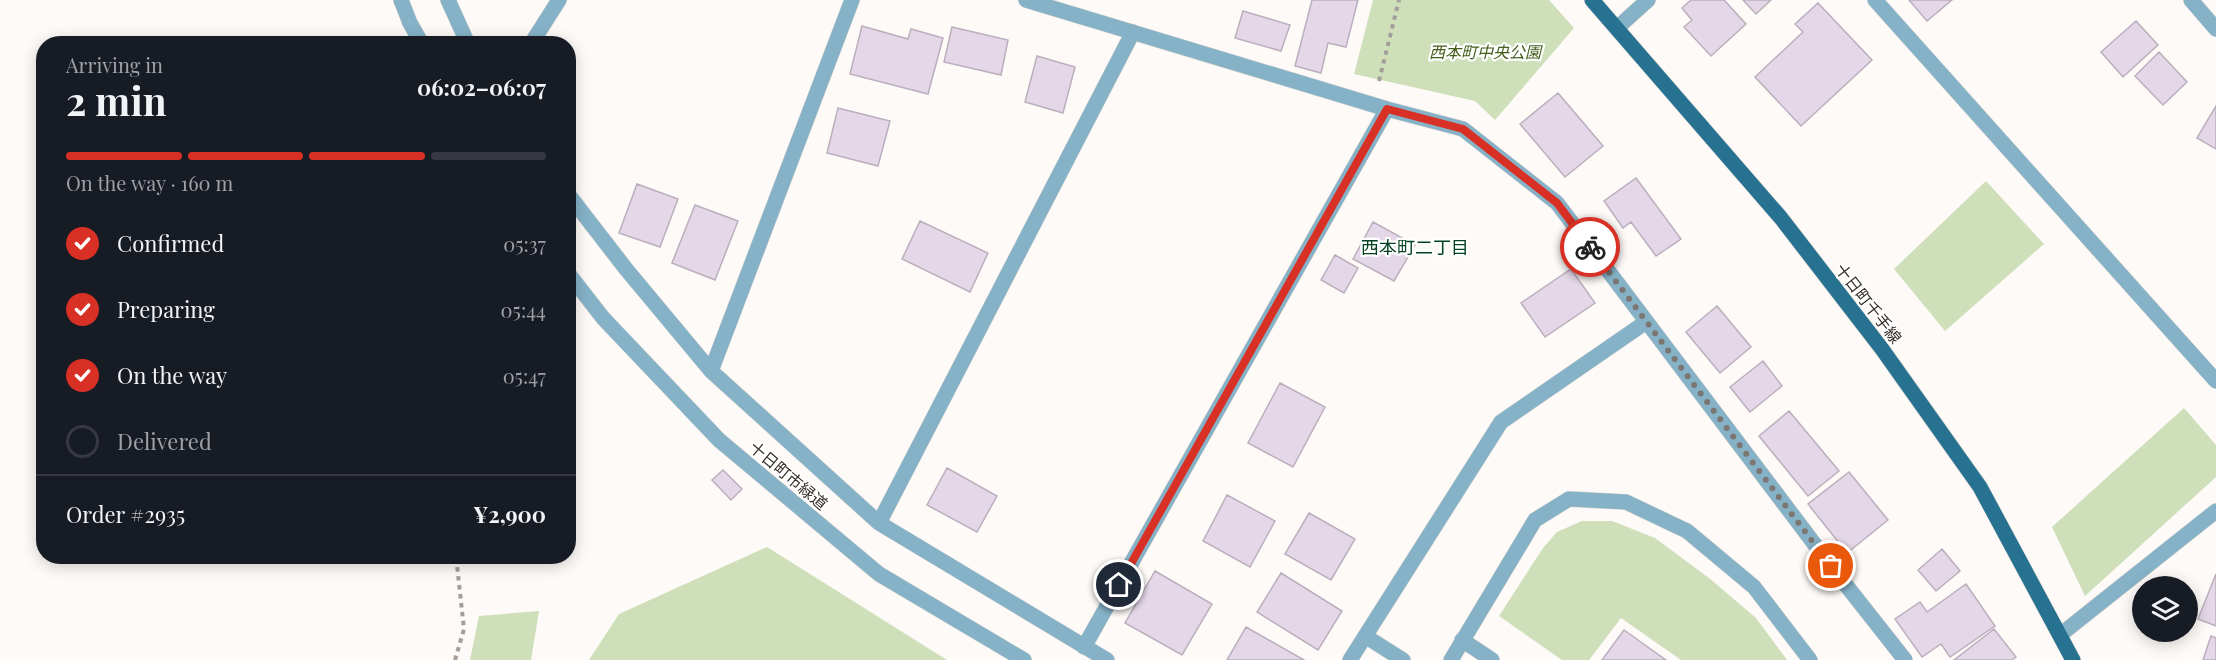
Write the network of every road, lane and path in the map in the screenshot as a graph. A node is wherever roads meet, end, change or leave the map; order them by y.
1 (401, 0) edge
2 (448, 0) edge
3 (559, 0) edge
4 (852, 0) edge
5 (1026, 0) edge
6 (1399, 0) edge
7 (1592, 0) edge
8 (1648, 0) edge
9 (1875, 0) edge
10 (2198, 2) edge
11 (1617, 28) junction
12 (2216, 29) edge
13 (1133, 32) junction
14 (417, 36) edge
15 (464, 36) edge
16 (536, 36) edge
17 (1380, 107) junction
18 (576, 204) edge
19 (576, 283) edge
20 (1646, 322) junction
21 (711, 371) junction
22 (2216, 381) edge
23 (2216, 511) edge
24 (879, 524) junction
25 (457, 564) edge
26 (1365, 636) junction
27 (2060, 636) junction
28 (1462, 640) junction
29 (1084, 647) junction
30 (455, 660) edge
31 (1024, 660) edge
32 (1107, 660) edge
33 (1350, 660) edge
34 (1403, 660) edge
35 (1450, 660) edge
36 (1492, 660) edge
37 (1810, 660) edge
38 (1905, 660) edge
39 (2073, 660) edge

1 - 14 street
2 - 15 street
3 - 16 street
4 - 21 street
5 - 13 street
6 - 17 path
7 - 11 main road, 十日町千手線
8 - 11 street
9 - 22 street
10 - 12 street
11 - 27 main road, 十日町千手線
13 - 17 street
13 - 24 street
17 - 20 street
17 - 29 street
18 - 21 street
19 - 31 street, 十日町市緑道
20 - 26 street
20 - 38 street
21 - 24 street
23 - 27 street
24 - 29 street
25 - 30 path
26 - 33 street
26 - 34 street
27 - 39 main road, 十日町千手線
28 - 35 street
28 - 36 street
28 - 37 street
29 - 32 street

